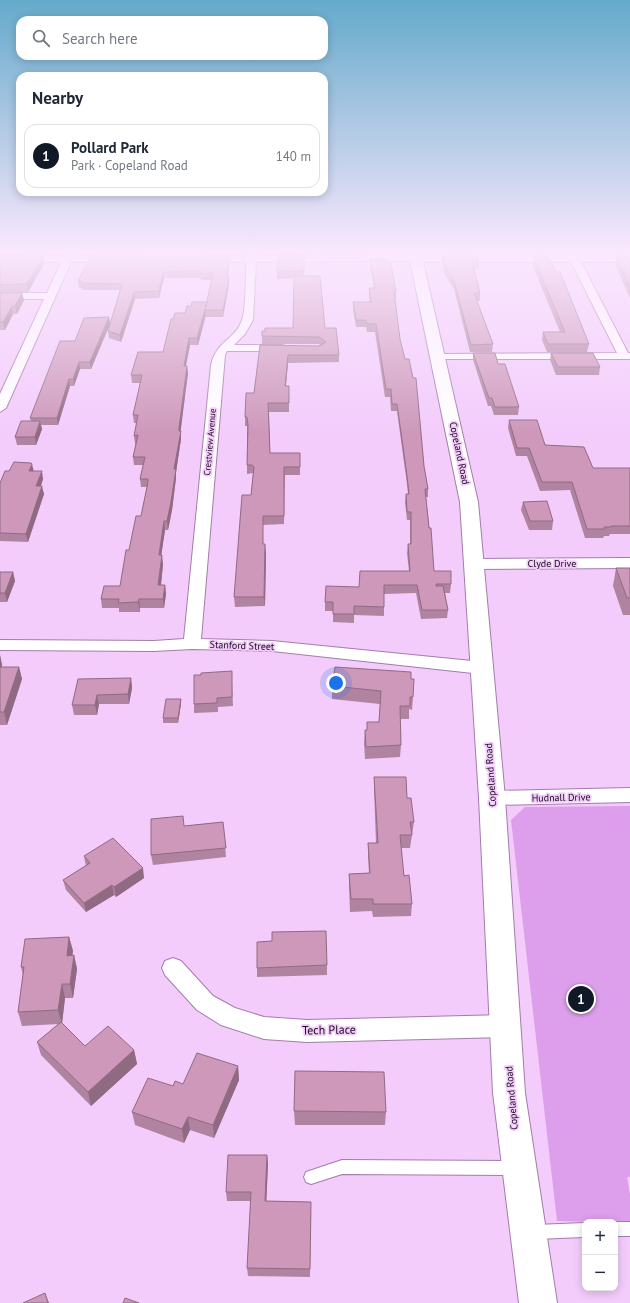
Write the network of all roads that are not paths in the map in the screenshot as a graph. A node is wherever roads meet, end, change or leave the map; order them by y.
1 (42, 312) edge
2 (249, 312) edge
3 (428, 312) edge
4 (603, 312) edge
5 (224, 348) junction
6 (295, 348) edge
7 (627, 356) edge
8 (439, 357) junction
9 (0, 406) edge
10 (630, 563) edge
11 (475, 564) junction
12 (192, 644) junction
13 (0, 645) edge
14 (482, 668) junction
15 (630, 795) edge
16 (492, 798) junction
17 (173, 968) dead end
18 (505, 1026) junction
19 (519, 1168) junction
20 (311, 1177) dead end
21 (618, 1229) edge
22 (630, 1229) edge
23 (582, 1230) edge
24 (528, 1233) junction
25 (538, 1303) edge

1 - 9 street
2 - 5 street, Crestview Avenue
3 - 8 street, Copeland Road
4 - 7 street
5 - 6 street
5 - 12 street, Crestview Avenue
7 - 8 street
8 - 11 street, Copeland Road
10 - 11 street, Clyde Drive
11 - 14 street, Copeland Road
12 - 13 street, Stanford Street
12 - 14 street, Stanford Street
14 - 16 street, Copeland Road
15 - 16 street, Hudnall Drive
16 - 18 street, Copeland Road
17 - 18 street, Tech Place
18 - 19 street, Copeland Road
19 - 20 lane
19 - 24 street, Copeland Road
21 - 22 lane
23 - 24 lane
24 - 25 street, Copeland Road

